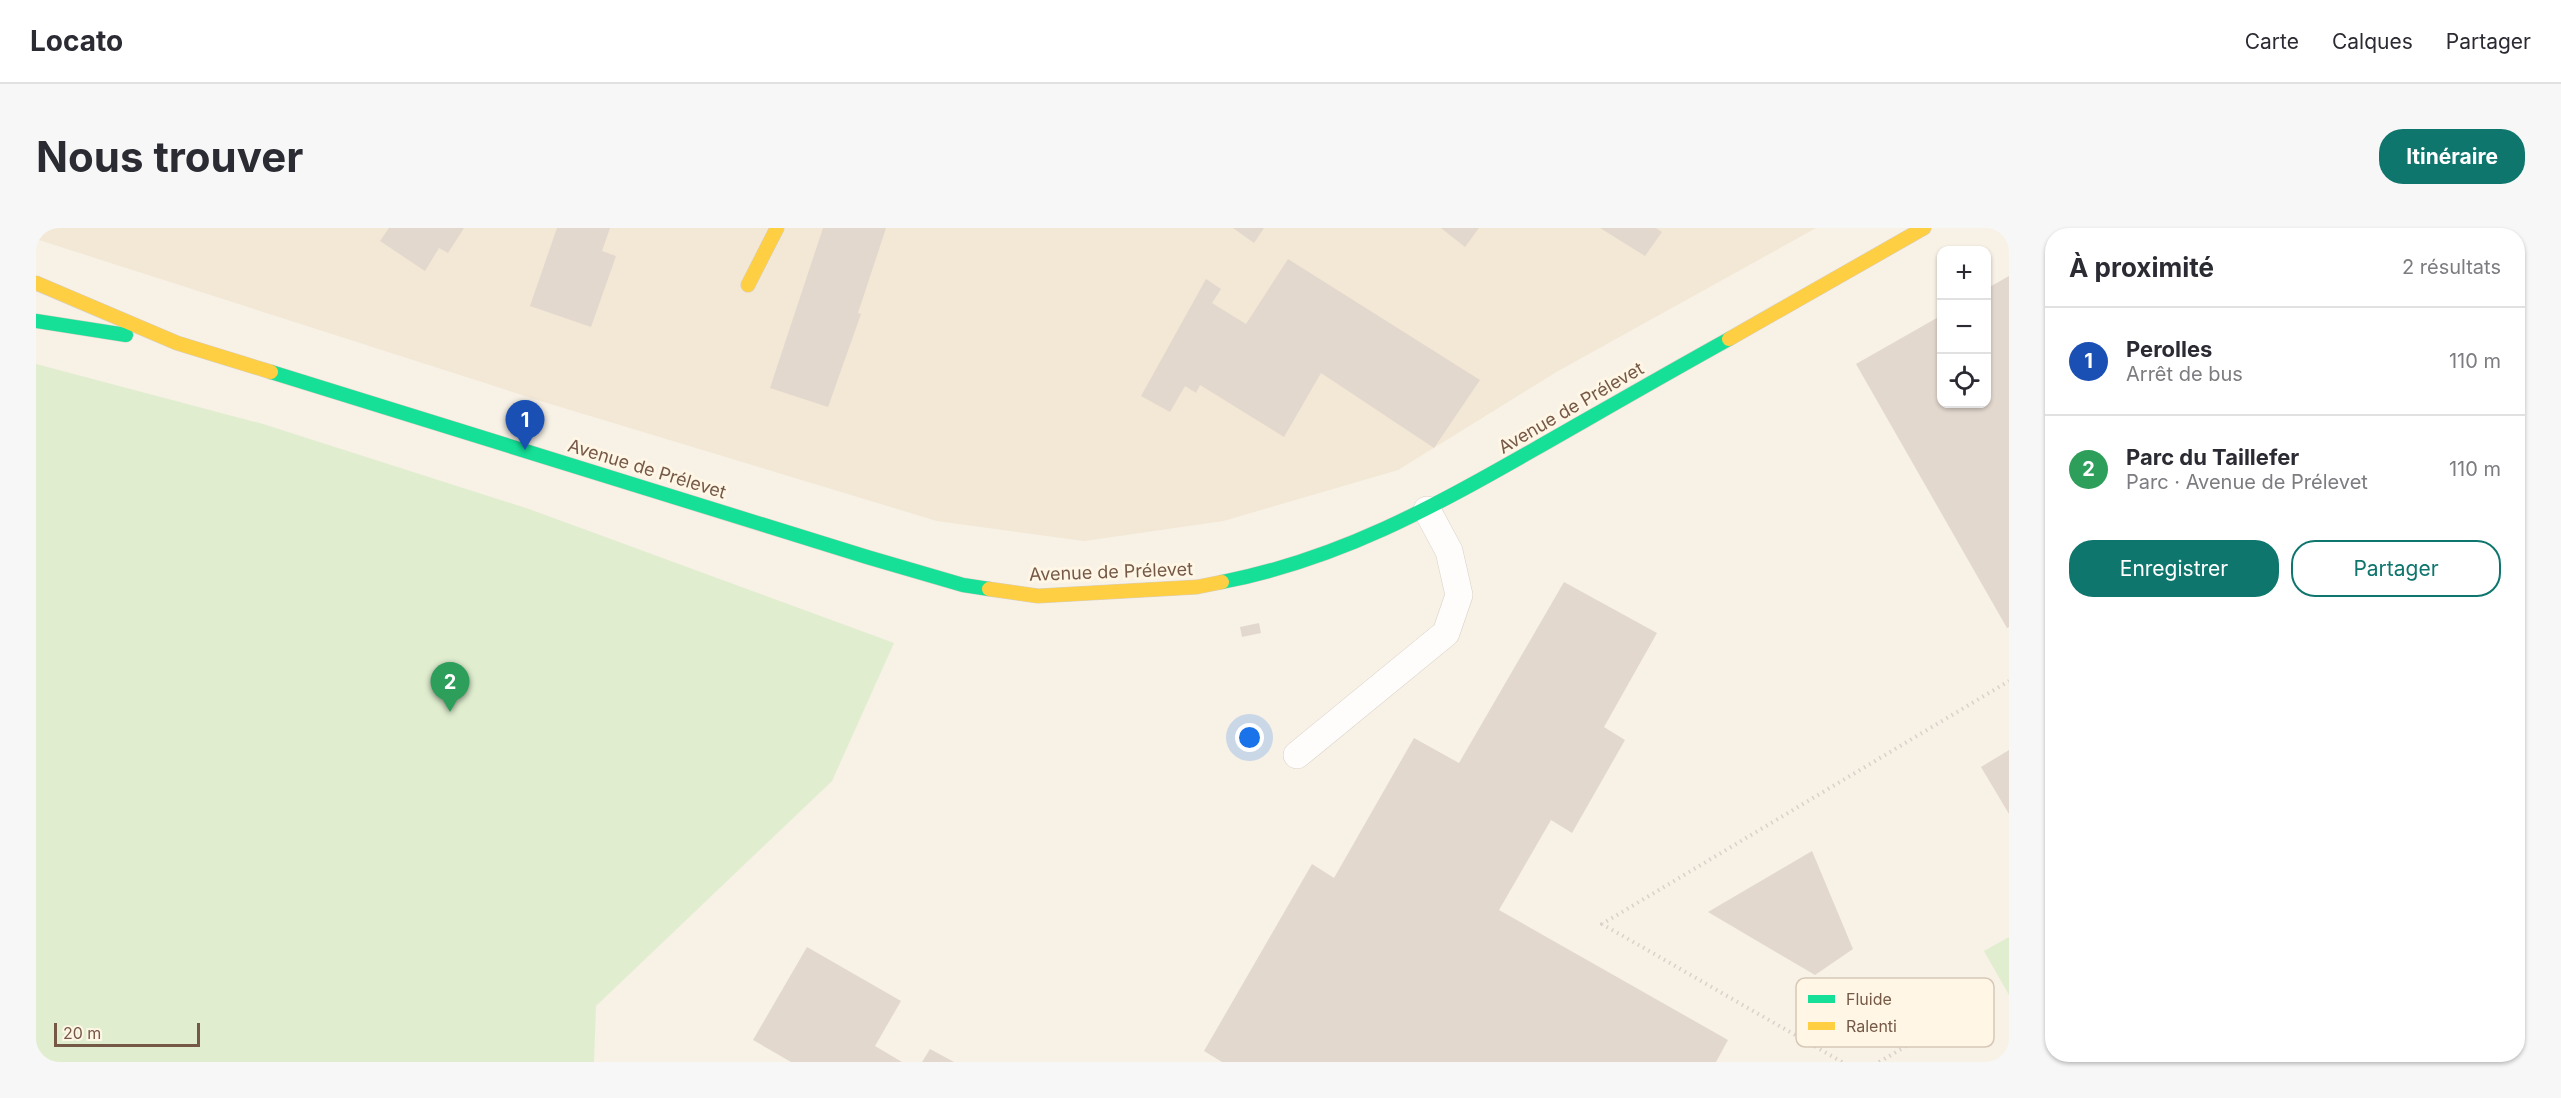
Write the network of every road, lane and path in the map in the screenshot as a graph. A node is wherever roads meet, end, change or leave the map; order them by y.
1 (777, 228) edge
2 (1924, 228) edge
3 (36, 283) edge
4 (748, 285) dead end
5 (36, 321) edge
6 (177, 343) junction
7 (1427, 510) junction
8 (2009, 681) edge
9 (1297, 755) dead end
10 (1796, 1036) edge
11 (1816, 1047) edge
12 (1904, 1047) edge
13 (1842, 1062) edge
14 (1879, 1062) edge

1 - 4 street
2 - 7 street, Avenue de Prélevet
3 - 6 street, Avenue de Prélevet
5 - 6 street, Avenue de Prélevet
6 - 7 street, Avenue de Prélevet
7 - 9 lane
8 - 10 path
11 - 13 path
12 - 14 path

